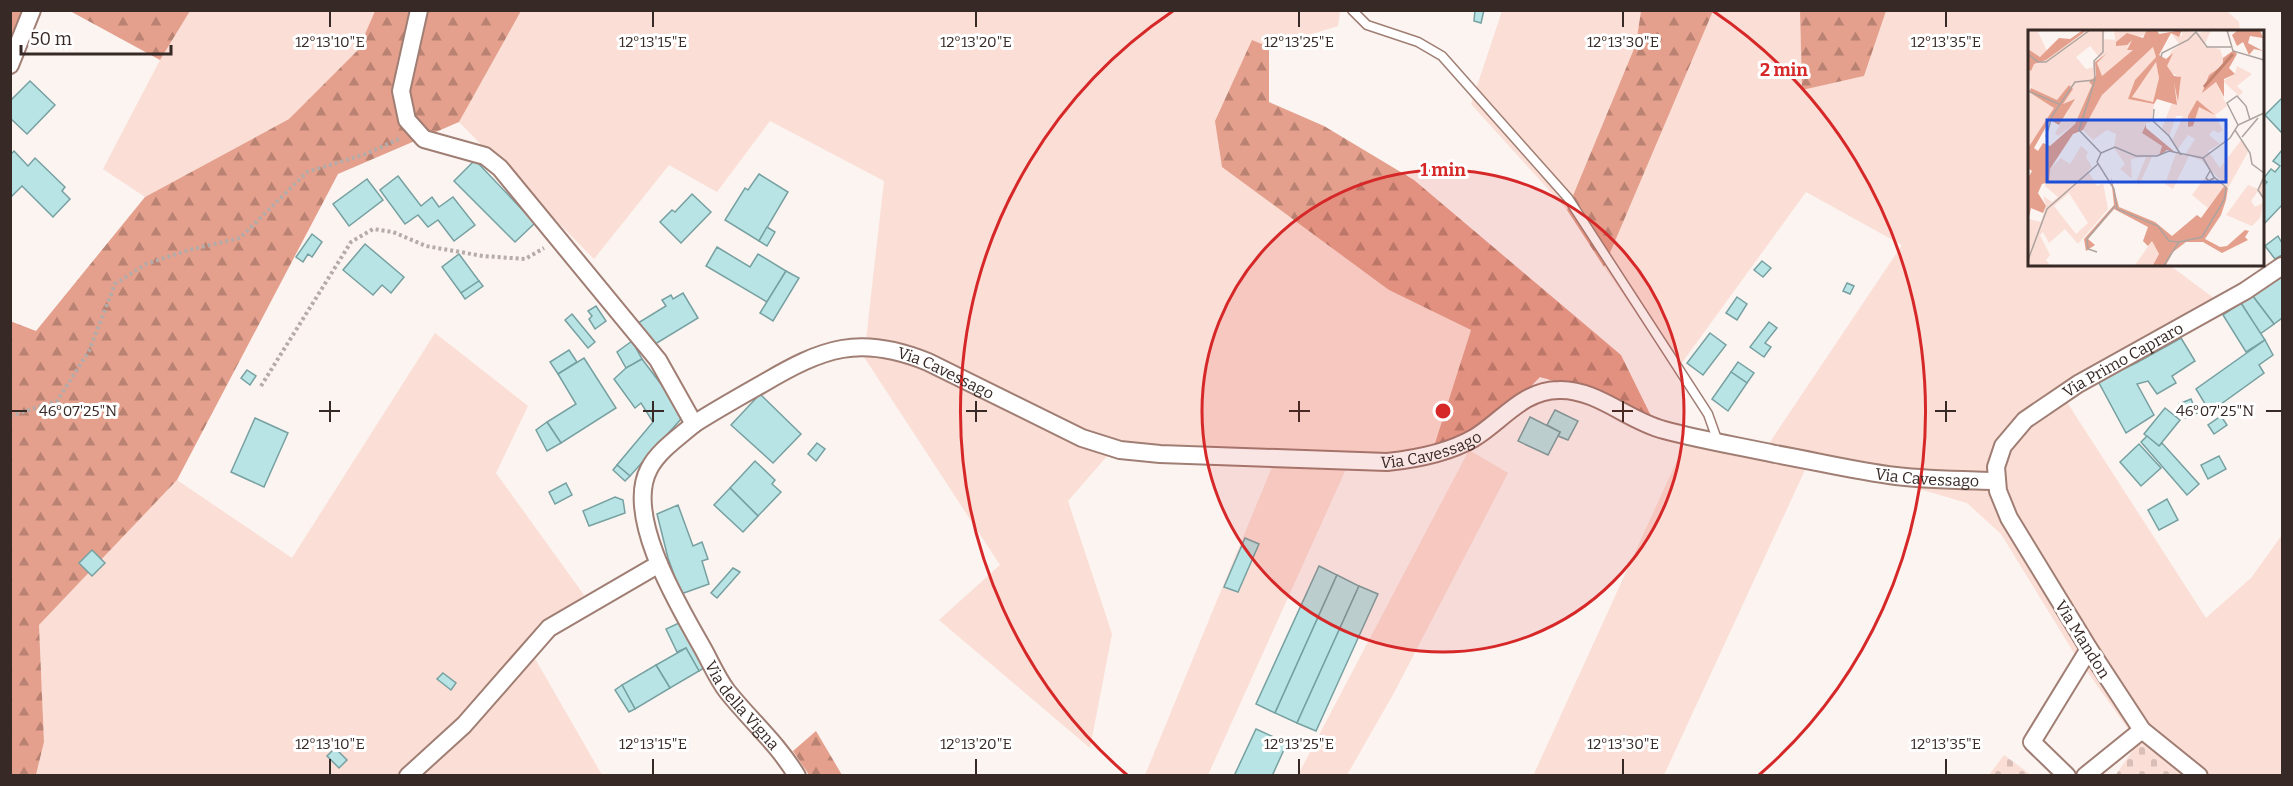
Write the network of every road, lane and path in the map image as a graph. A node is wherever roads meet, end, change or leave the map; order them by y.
1 (32, 10) edge
2 (419, 10) edge
3 (1352, 10) edge
4 (10, 65) edge
5 (416, 131) junction
6 (560, 238) junction
7 (2283, 266) edge
8 (261, 386) dead end
9 (10, 416) edge
10 (694, 424) junction
11 (1718, 442) junction
12 (1996, 481) junction
13 (658, 564) junction
14 (2089, 649) junction
15 (2142, 730) junction
16 (408, 776) edge
17 (797, 776) edge
18 (2067, 776) edge
19 (2085, 776) edge
20 (2199, 776) edge

1 - 4 street
2 - 5 street
3 - 11 lane
5 - 6 street
5 - 9 path
6 - 8 path
6 - 10 street
7 - 12 street, Via Primo Capraro
10 - 11 street, Via Cavessago
10 - 13 street, Via Cavessago
11 - 12 street, Via Cavessago
12 - 14 street, Via Mandon
13 - 16 street
13 - 17 street, Via della Vigna
14 - 15 street, Via Mandon
14 - 18 street
15 - 19 street
15 - 20 street, Via Mandon

